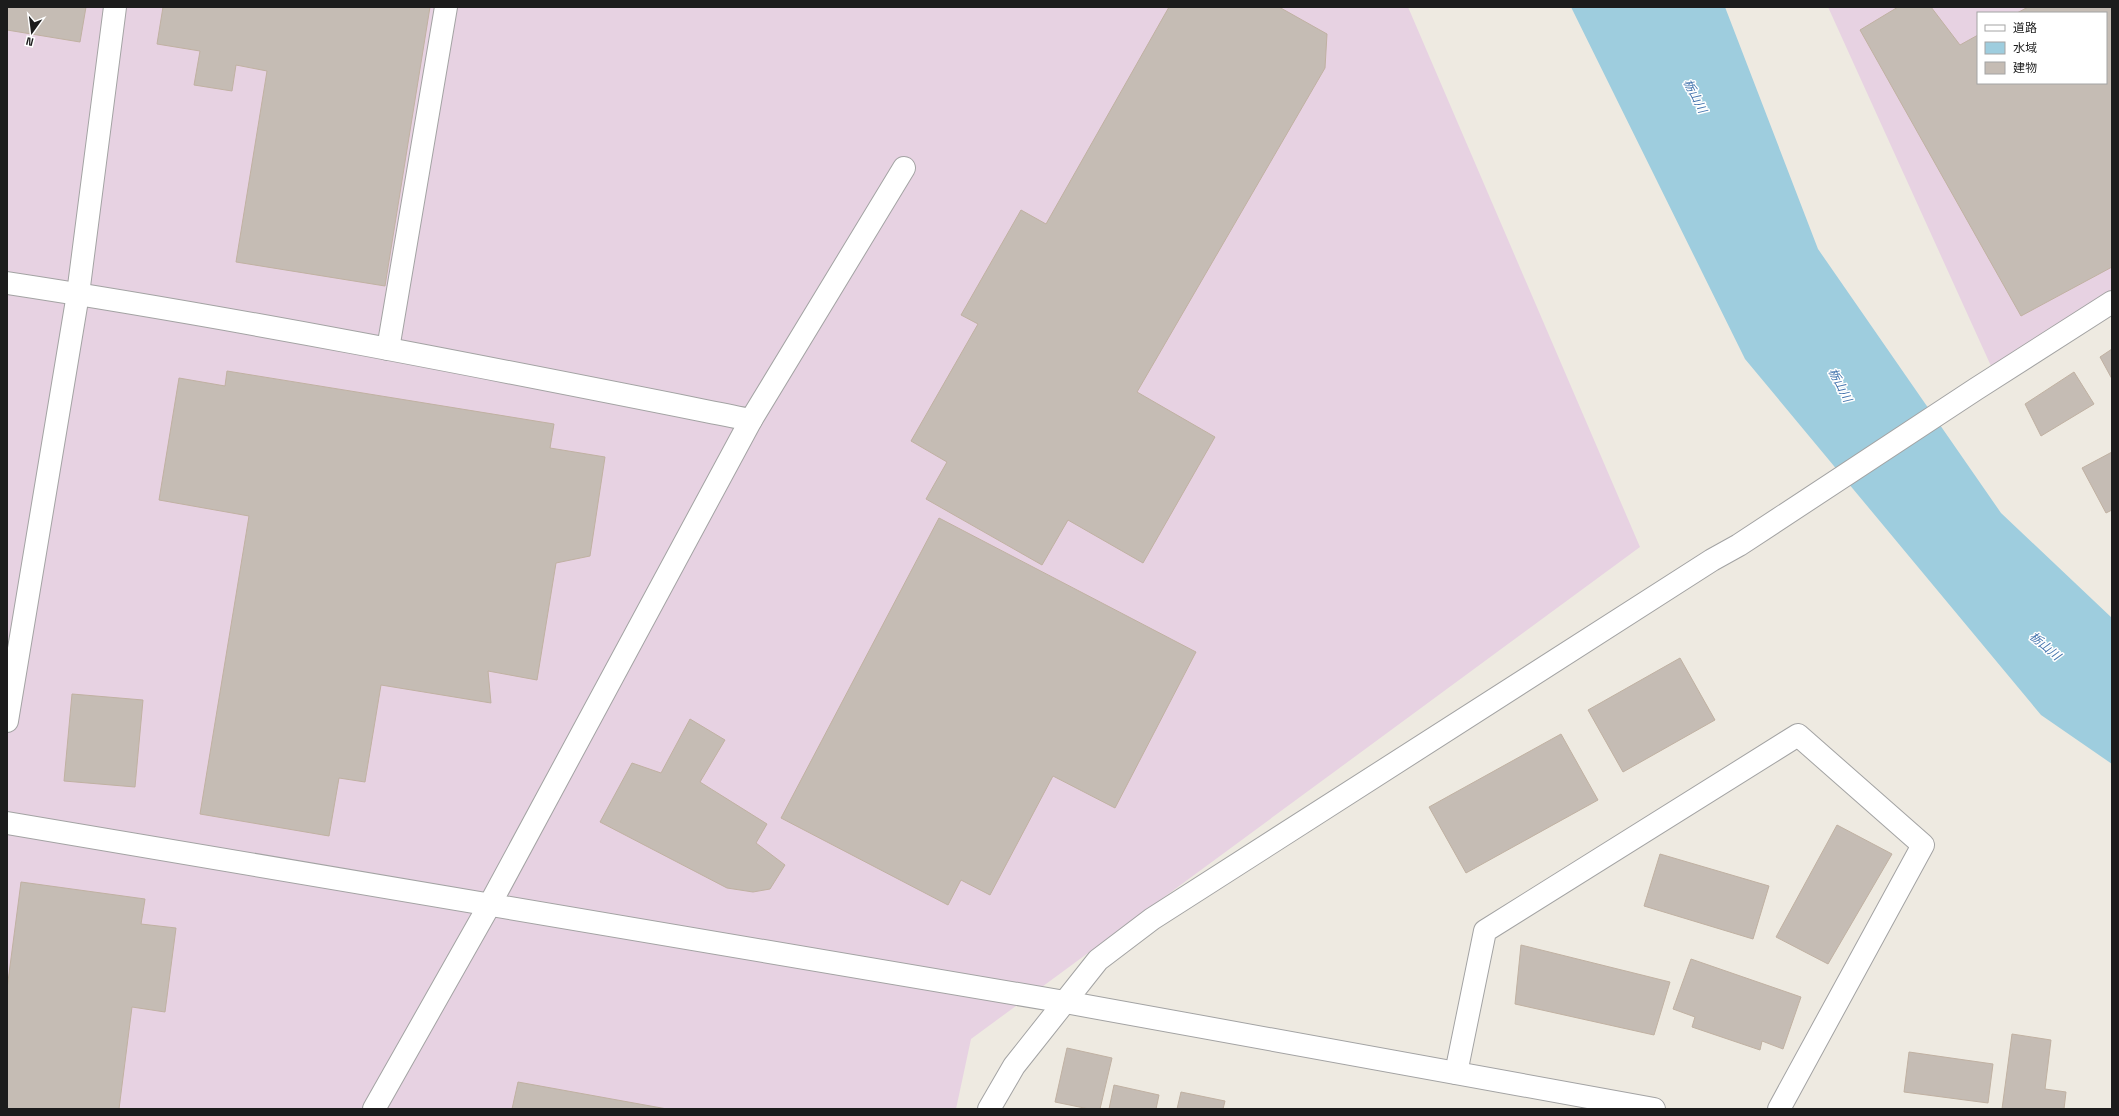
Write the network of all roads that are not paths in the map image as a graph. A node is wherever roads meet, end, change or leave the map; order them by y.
1 (115, 7) edge
2 (446, 7) edge
3 (904, 168) dead end
4 (7, 283) edge
5 (78, 294) junction
6 (2112, 302) edge
7 (388, 349) junction
8 (751, 420) junction
9 (7, 721) edge
10 (7, 823) edge
11 (490, 904) junction
12 (1065, 1002) junction
13 (1456, 1073) junction
14 (374, 1109) edge
15 (990, 1109) edge
16 (1654, 1109) edge
17 (1779, 1109) edge

1 - 5 street
2 - 7 street
3 - 8 street
4 - 5 street
5 - 7 street
5 - 9 street
6 - 12 street
7 - 8 street
8 - 11 street
10 - 11 street
11 - 12 street
11 - 14 street
12 - 13 street
12 - 15 street
13 - 16 street
13 - 17 street

